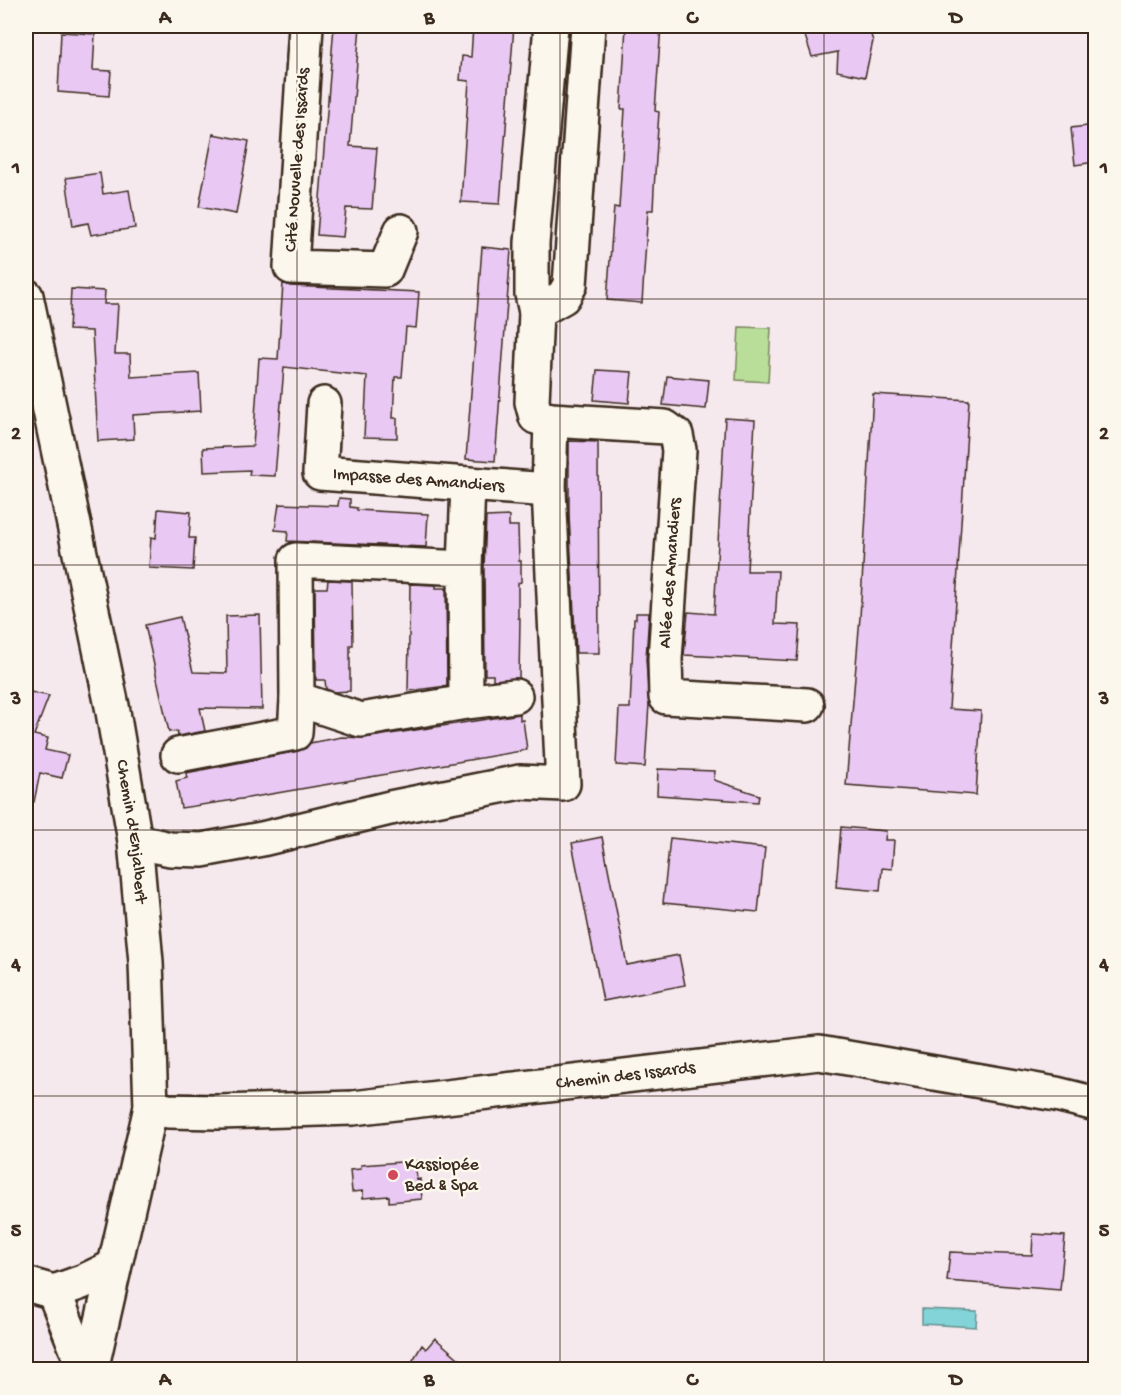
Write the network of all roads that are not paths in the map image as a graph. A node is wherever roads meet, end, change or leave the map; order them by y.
1 (306, 26) edge
2 (551, 26) edge
3 (588, 26) edge
4 (401, 231) dead end
5 (26, 296) edge
6 (536, 312) junction
7 (324, 404) dead end
8 (551, 420) junction
9 (468, 484) junction
10 (549, 490) junction
11 (465, 568) junction
12 (515, 696) dead end
13 (297, 699) junction
14 (466, 702) junction
15 (807, 705) dead end
16 (178, 755) dead end
17 (135, 841) junction
18 (1095, 1104) edge
19 (151, 1107) junction
20 (113, 1267) junction
21 (40, 1288) edge
22 (85, 1370) edge
23 (91, 1370) edge

1 - 4 street, Cité Nouvelle des Issards
2 - 6 street
3 - 6 street
5 - 17 street, Chemin d'Enjalbert
6 - 8 street
7 - 9 street, Impasse des Amandiers
8 - 10 street
8 - 15 street, Allée des Amandiers
9 - 10 street, Impasse des Amandiers
9 - 11 street
10 - 17 street
11 - 13 street
11 - 14 street
12 - 14 street
13 - 14 street
13 - 16 street
17 - 19 street, Chemin d'Enjalbert
18 - 19 street, Chemin des Issards
19 - 20 street, Chemin d'Enjalbert
20 - 21 street
20 - 23 street, Chemin d'Enjalbert
21 - 22 street

